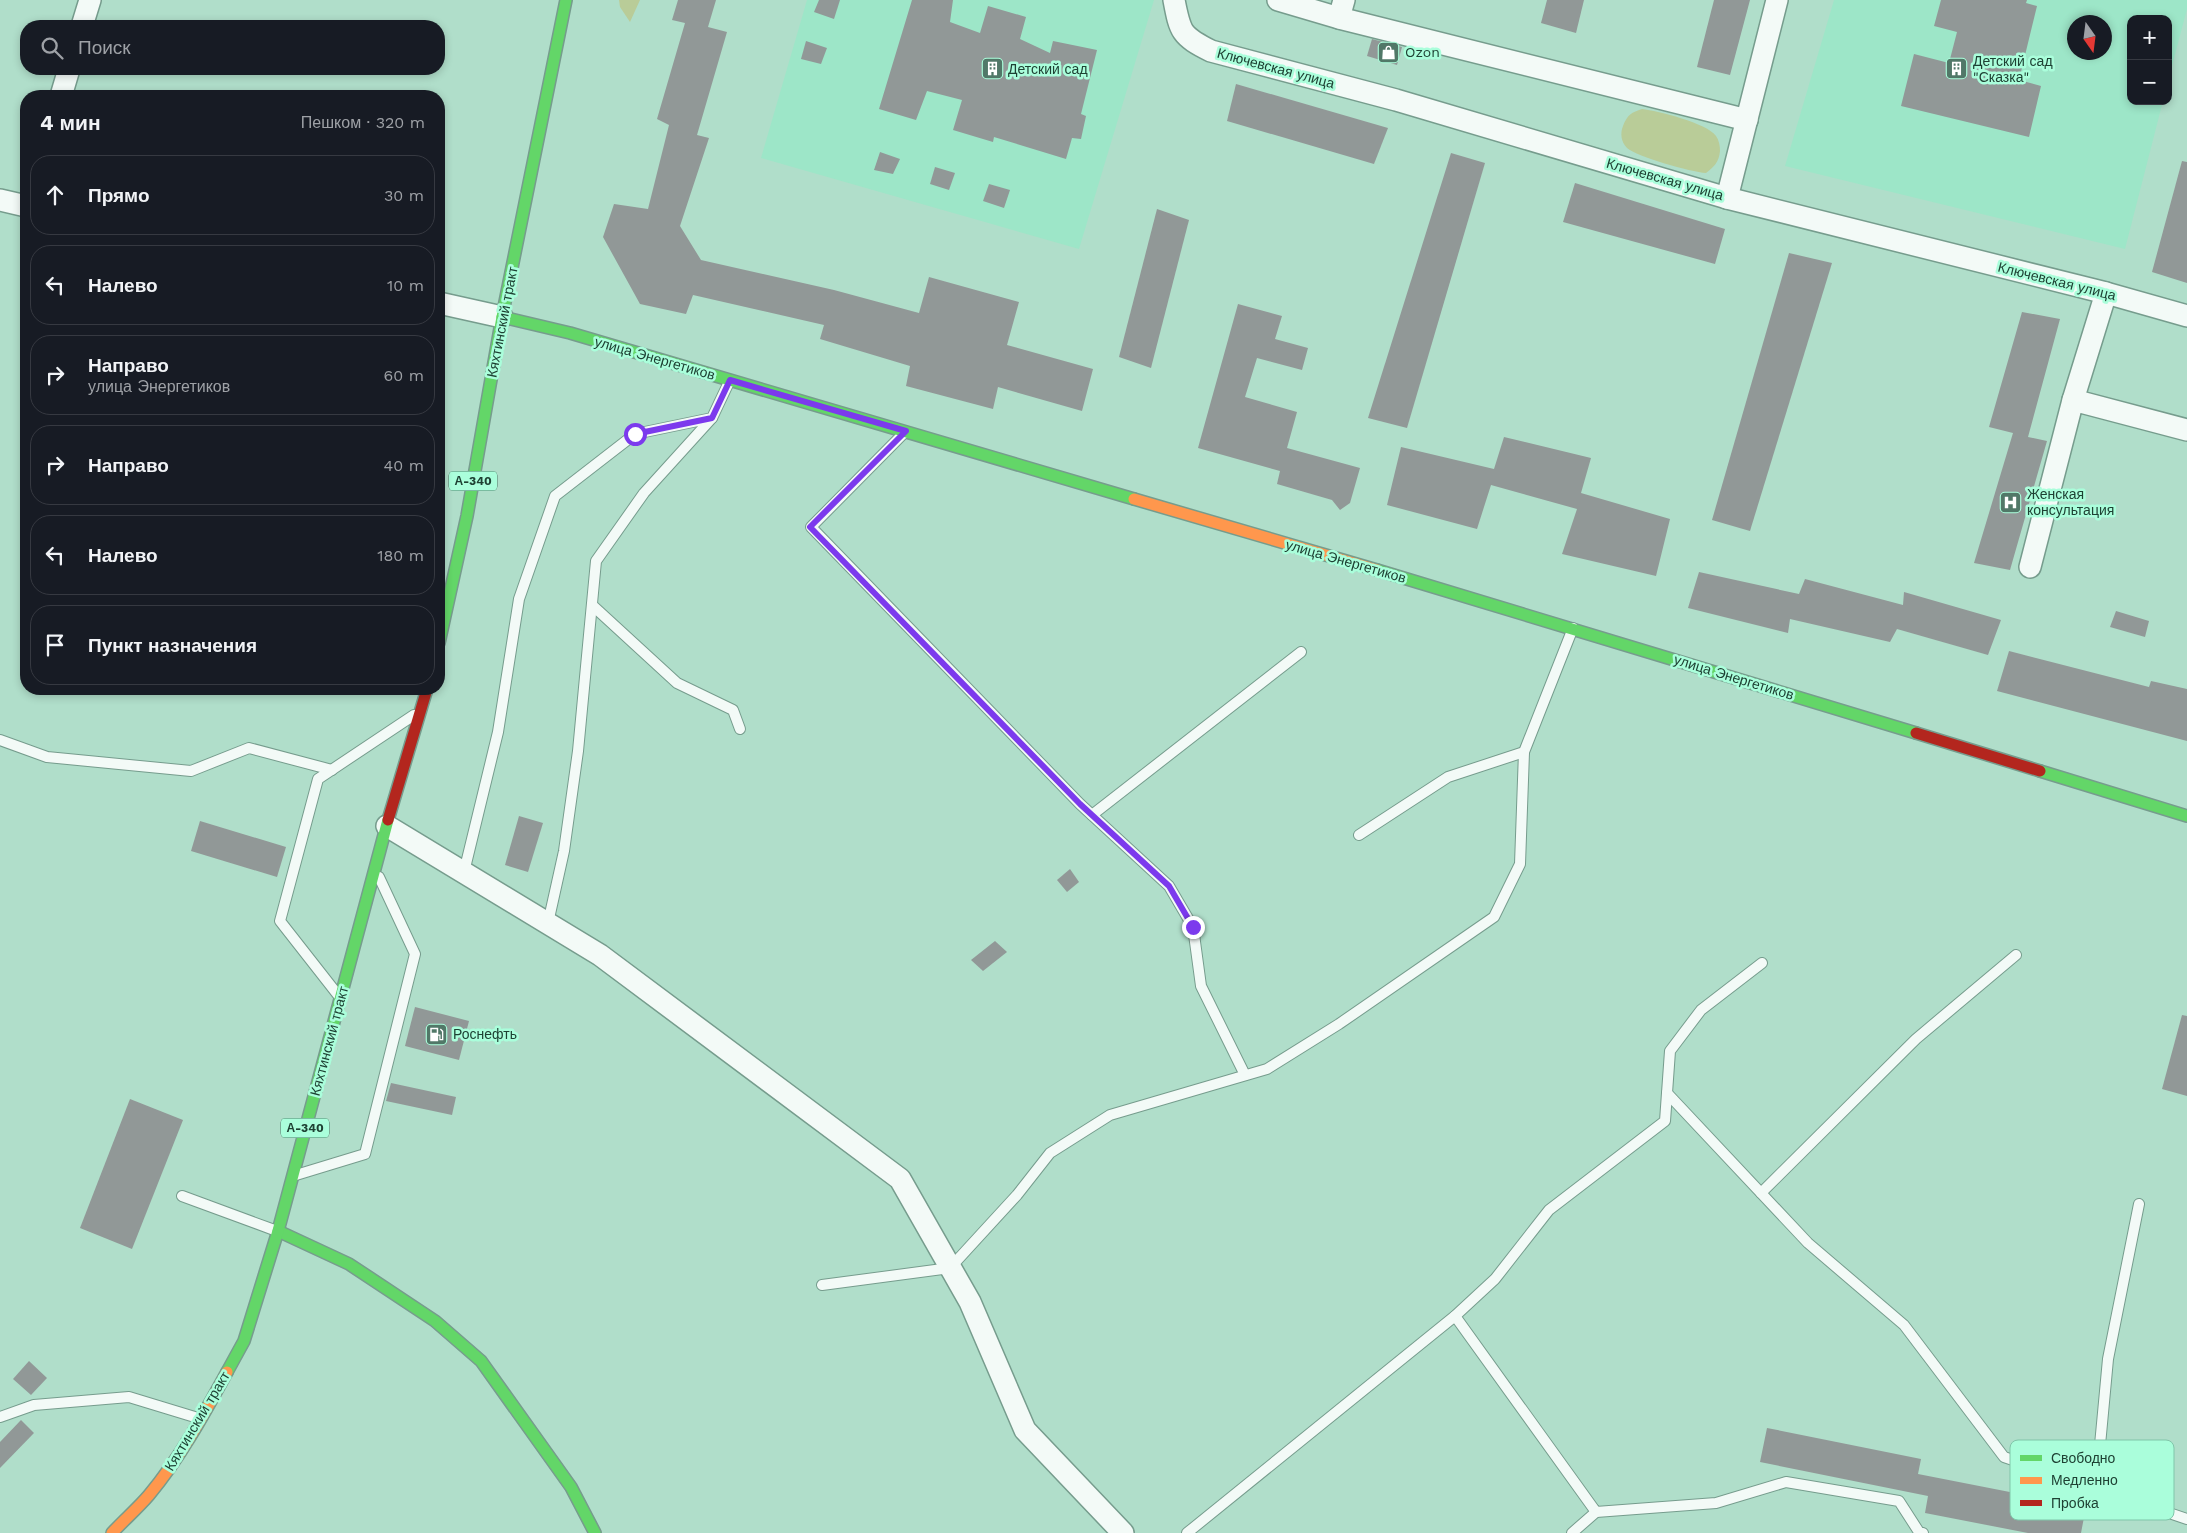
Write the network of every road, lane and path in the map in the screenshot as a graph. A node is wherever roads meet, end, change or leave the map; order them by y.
1 (90, 0) edge
2 (566, 0) edge
3 (1174, 0) edge
4 (1278, 0) edge
5 (1777, 0) edge
6 (1342, 9) edge
7 (84, 20) edge
8 (67, 75) edge
9 (63, 90) edge
10 (1746, 120) junction
11 (1727, 198) junction
12 (0, 200) edge
13 (20, 205) edge
14 (2106, 293) junction
15 (445, 304) edge
16 (2187, 316) edge
17 (502, 317) junction
18 (730, 380) junction
19 (2073, 400) junction
20 (712, 418) junction
21 (2187, 430) edge
22 (906, 431) junction
23 (2030, 567) dead end
24 (592, 605) junction
25 (445, 616) edge
26 (1573, 628) junction
27 (1301, 652) dead end
28 (425, 695) edge
29 (421, 711) junction
30 (740, 729) dead end
31 (0, 740) edge
32 (1524, 752) junction
33 (332, 770) junction
34 (1092, 815) junction
35 (2187, 816) edge
36 (387, 826) junction
37 (1359, 834) dead end
38 (375, 870) junction
39 (464, 872) junction
40 (548, 923) junction
41 (2016, 955) dead end
42 (1762, 963) dead end
43 (340, 998) junction
44 (1245, 1075) junction
45 (1667, 1093) junction
46 (293, 1176) junction
47 (1761, 1193) junction
48 (182, 1196) dead end
49 (2140, 1204) dead end
50 (278, 1231) junction
51 (950, 1268) junction
52 (822, 1285) dead end
53 (1455, 1316) junction
54 (0, 1417) edge
55 (201, 1419) junction
56 (2100, 1440) edge
57 (2010, 1459) edge
58 (1596, 1512) junction
59 (2174, 1514) edge
60 (2187, 1518) edge
61 (112, 1533) edge
62 (595, 1533) edge
63 (1123, 1533) edge
64 (1187, 1533) edge
65 (1572, 1533) edge
66 (1923, 1533) edge

1 - 7 street
2 - 17 main road, Кяхтинский тракт / А-340
3 - 11 street, Ключевская улица
4 - 6 street
5 - 10 street
6 - 10 street
8 - 9 street
10 - 11 street
11 - 14 street, Ключевская улица
12 - 13 street
14 - 16 street, Ключевская улица
14 - 19 street
15 - 17 street
17 - 18 main road, улица Энергетиков
17 - 25 main road, Кяхтинский тракт / А-340
18 - 20 lane
18 - 22 main road, улица Энергетиков
19 - 21 street
19 - 23 street
20 - 24 lane
20 - 39 lane
22 - 26 main road, улица Энергетиков
22 - 34 lane
24 - 30 lane
24 - 40 lane
26 - 32 lane
26 - 35 main road, улица Энергетиков
27 - 34 lane
28 - 29 main road, Кяхтинский тракт / А-340
29 - 33 lane
29 - 36 main road, Кяхтинский тракт / А-340
31 - 33 lane
32 - 37 lane
32 - 44 lane
33 - 43 lane
34 - 44 lane
36 - 38 main road, Кяхтинский тракт / А-340
36 - 39 street
38 - 43 main road, Кяхтинский тракт / А-340
38 - 46 lane
39 - 40 street
40 - 51 street
41 - 47 lane
42 - 45 lane
43 - 46 main road, Кяхтинский тракт / А-340
44 - 51 lane
45 - 47 lane
45 - 53 lane
46 - 50 main road, Кяхтинский тракт / А-340
47 - 57 lane
48 - 50 lane
49 - 56 lane
50 - 55 main road, Кяхтинский тракт / А-340
50 - 62 main road
51 - 52 lane
51 - 63 street
53 - 58 lane
53 - 64 lane
54 - 55 lane
55 - 61 main road, Кяхтинский тракт / А-340
58 - 65 lane
58 - 66 lane
59 - 60 lane

